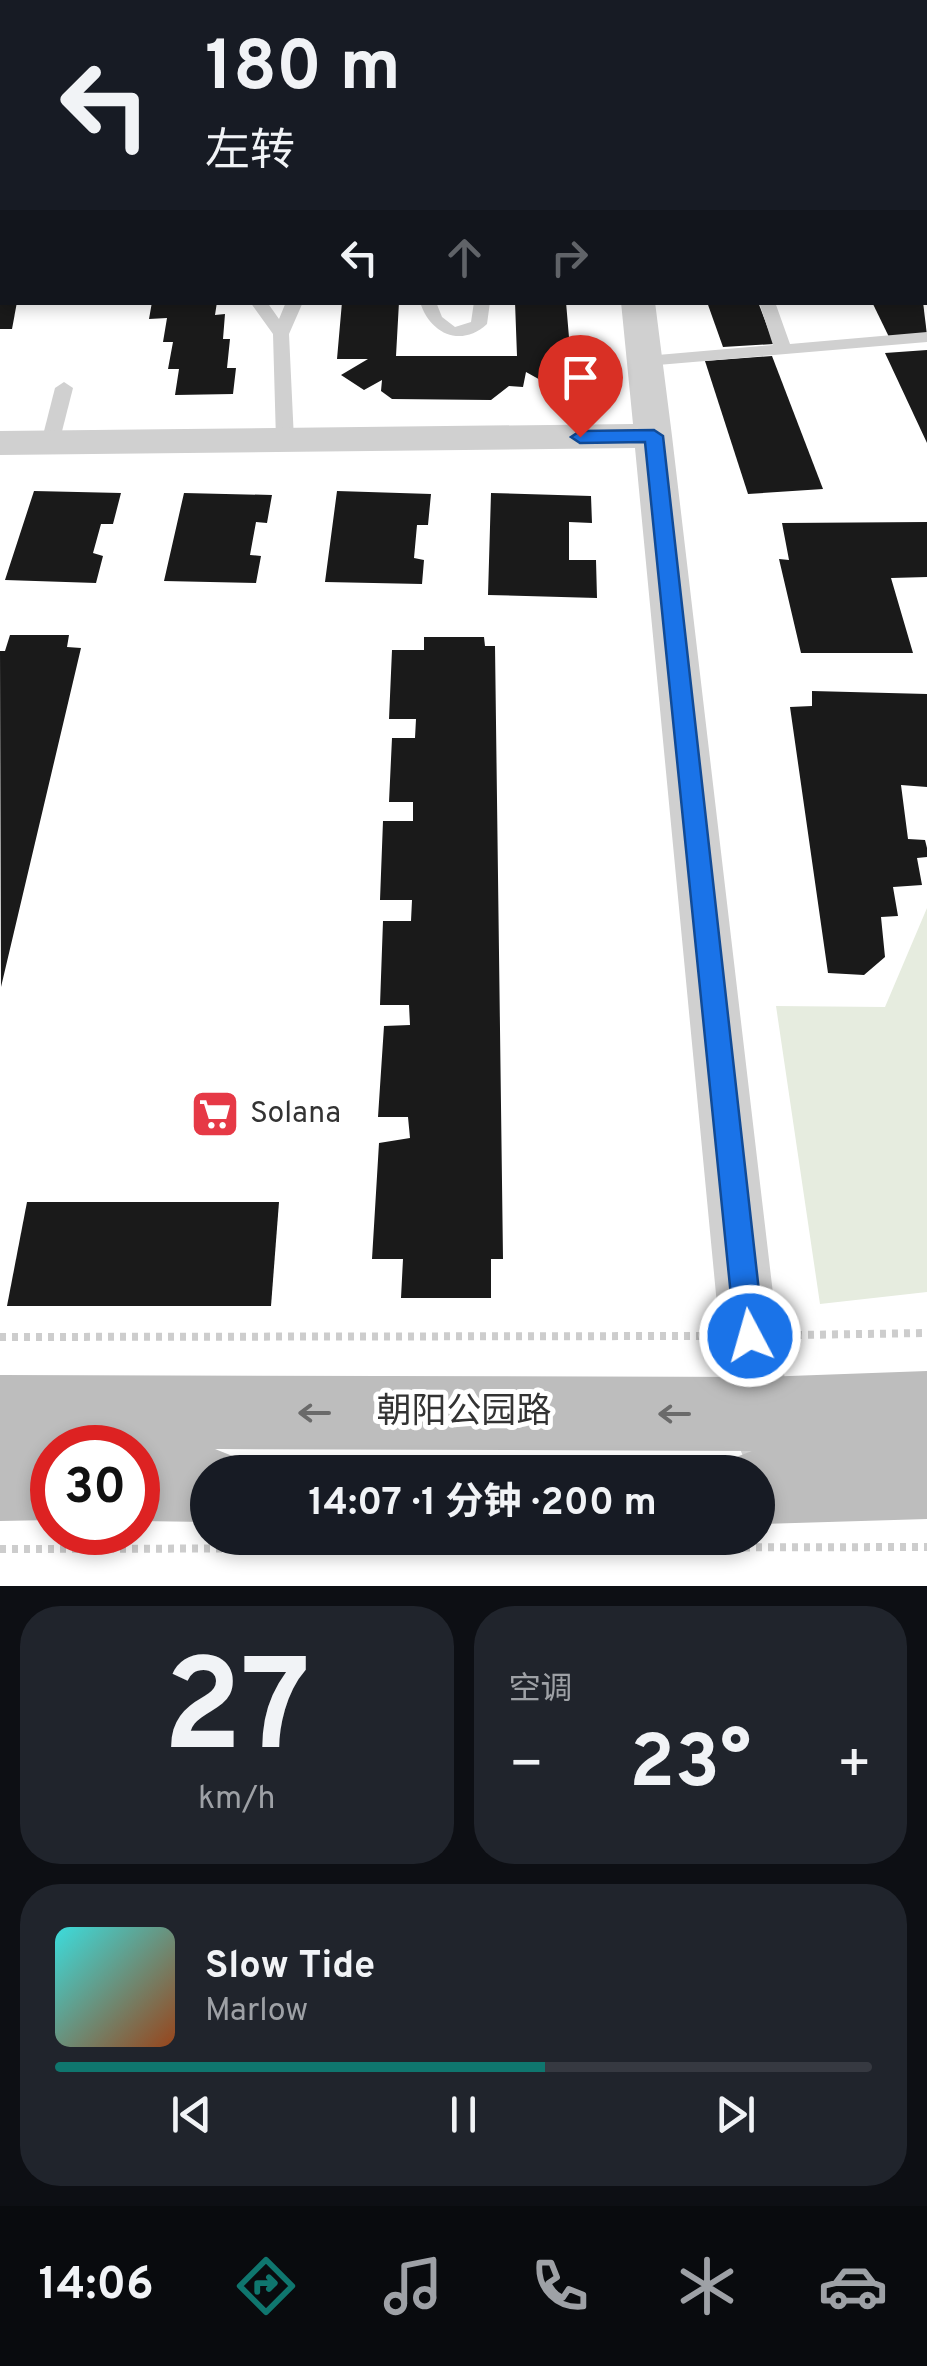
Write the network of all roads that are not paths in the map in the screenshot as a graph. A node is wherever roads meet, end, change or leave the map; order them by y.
1 (260, 305) edge
2 (294, 305) edge
3 (429, 305) edge
4 (482, 305) edge
5 (638, 305) edge
6 (768, 305) edge
7 (280, 334) junction
8 (927, 336) edge
9 (782, 349) junction
10 (646, 361) junction
11 (64, 388) dead end
12 (654, 436) junction
13 (286, 440) junction
14 (50, 442) junction
15 (0, 443) edge
16 (919, 1408) edge
17 (0, 1412) edge
18 (762, 1414) junction
19 (763, 1455) edge
20 (0, 1483) edge
21 (30, 1483) edge
22 (160, 1483) edge
23 (190, 1484) edge
24 (775, 1488) edge
25 (917, 1515) edge

1 - 7 lane
2 - 7 lane
3 - 4 lane
5 - 10 street
6 - 9 lane
7 - 13 lane
8 - 9 lane
9 - 10 lane
10 - 12 street
11 - 14 lane
12 - 13 street
12 - 18 street
13 - 14 street
14 - 15 street
16 - 18 main road, 朝阳公园路
18 -> 17 main road, 朝阳公园路
18 - 19 street
20 - 21 main road
22 - 23 main road
24 - 25 main road

